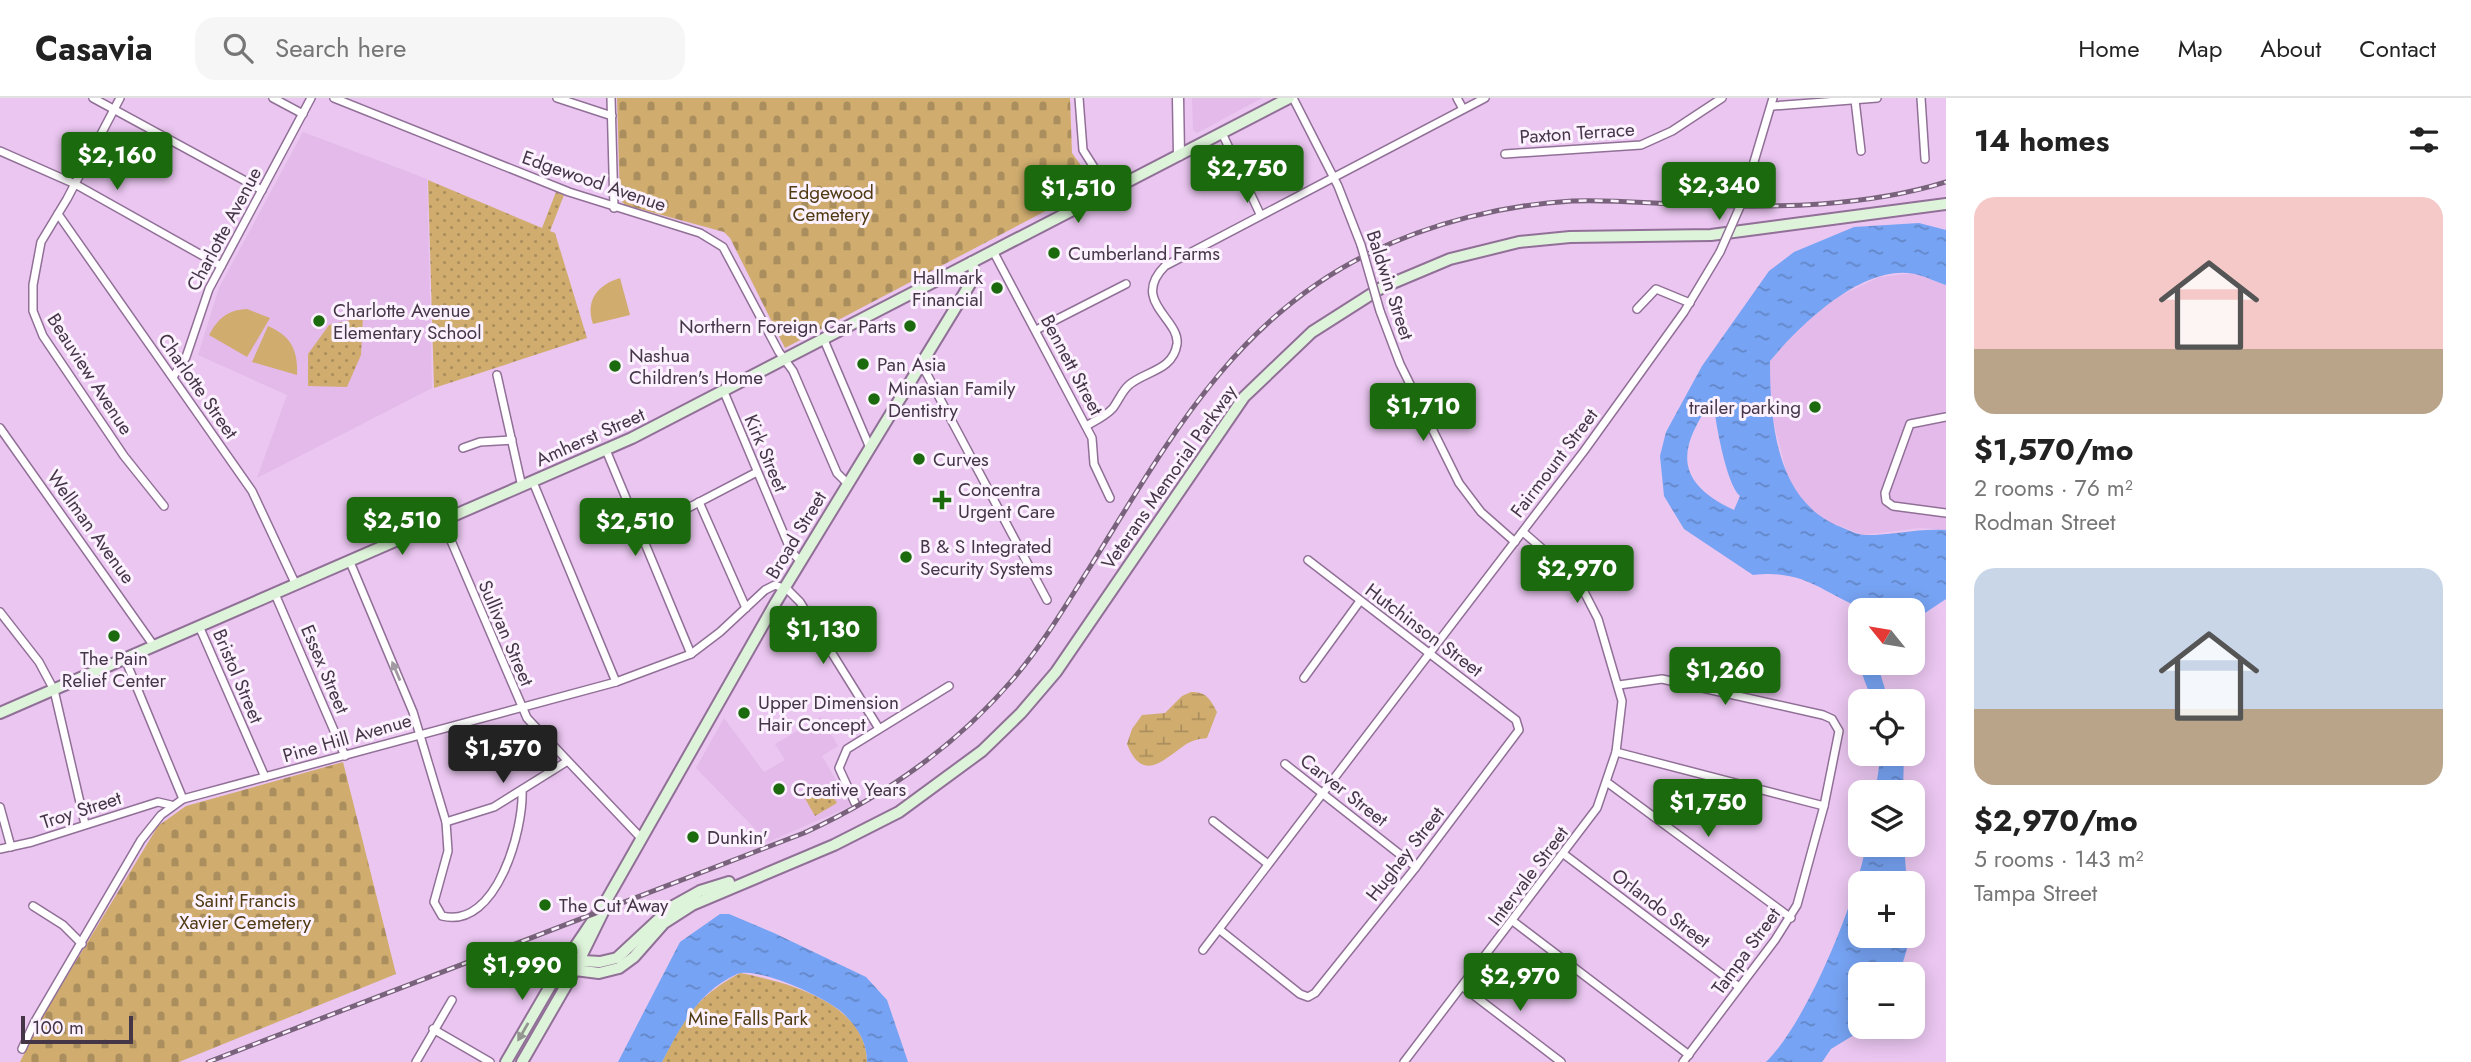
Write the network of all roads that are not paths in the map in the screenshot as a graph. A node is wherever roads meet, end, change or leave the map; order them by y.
1 (93, 98) edge
2 (120, 98) edge
3 (273, 98) edge
4 (311, 98) edge
5 (334, 98) edge
6 (557, 98) edge
7 (611, 98) edge
8 (1079, 98) edge
9 (1178, 98) edge
10 (1291, 98) edge
11 (1457, 98) edge
12 (1485, 98) edge
13 (1721, 98) edge
14 (1877, 98) edge
15 (1922, 98) edge
16 (1855, 100) junction
17 (1773, 102) edge
18 (115, 109) junction
19 (1463, 109) junction
20 (303, 114) junction
21 (612, 116) junction
22 (1222, 133) junction
23 (0, 150) edge
24 (1861, 151) dead end
25 (1506, 154) dead end
26 (1179, 155) junction
27 (1925, 159) dead end
28 (1333, 177) junction
29 (75, 184) junction
30 (262, 190) junction
31 (1109, 191) junction
32 (1946, 204) edge
33 (614, 208) junction
34 (58, 214) junction
35 (1260, 214) junction
36 (993, 251) junction
37 (972, 262) junction
38 (221, 266) junction
39 (1126, 284) dead end
40 (1690, 303) junction
41 (1637, 309) dead end
42 (1036, 330) junction
43 (824, 340) junction
44 (785, 360) junction
45 (921, 363) junction
46 (497, 375) dead end
47 (173, 377) junction
48 (724, 392) junction
49 (1946, 417) edge
50 (1086, 426) junction
51 (0, 428) edge
52 (512, 440) junction
53 (870, 447) junction
54 (463, 448) dead end
55 (606, 450) junction
56 (757, 472) junction
57 (528, 484) junction
58 (848, 484) junction
59 (1110, 498) dead end
60 (699, 502) junction
61 (164, 506) dead end
62 (1946, 513) edge
63 (443, 522) junction
64 (1522, 532) junction
65 (640, 533) junction
66 (1515, 542) junction
67 (1308, 560) dead end
68 (350, 562) junction
69 (801, 562) junction
70 (296, 585) junction
71 (785, 588) junction
72 (275, 594) junction
73 (1047, 600) dead end
74 (1360, 601) junction
75 (746, 608) junction
76 (0, 612) edge
77 (199, 626) junction
78 (154, 646) junction
79 (691, 654) junction
80 (1430, 654) junction
81 (125, 659) junction
82 (1304, 678) dead end
83 (616, 682) junction
84 (1619, 685) junction
85 (949, 686) dead end
86 (54, 690) junction
87 (520, 706) junction
88 (0, 713) edge
89 (1519, 725) joint
90 (878, 727) junction
91 (421, 734) junction
92 (1616, 752) junction
93 (345, 756) junction
94 (566, 762) junction
95 (1285, 764) dead end
96 (265, 777) junction
97 (1608, 783) junction
98 (522, 790) junction
99 (1324, 794) junction
100 (183, 799) junction
101 (855, 803) dead end
102 (171, 805) junction
103 (1825, 806) junction
104 (0, 807) edge
105 (1213, 821) dead end
106 (446, 822) junction
107 (85, 824) junction
108 (641, 838) junction
109 (11, 847) junction
110 (0, 849) edge
111 (1565, 855) junction
112 (1268, 864) junction
113 (1416, 867) junction
114 (756, 876) junction
115 (606, 901) junction
116 (33, 906) dead end
117 (1791, 918) junction
118 (1514, 922) junction
119 (1220, 930) junction
120 (592, 938) junction
121 (82, 944) junction
122 (1203, 950) dead end
123 (612, 960) junction
124 (565, 961) junction
125 (577, 966) junction
126 (1463, 987) junction
127 (1739, 987) junction
128 (452, 1000) dead end
129 (433, 1029) junction
130 (22, 1049) dead end
131 (1689, 1055) junction
132 (416, 1062) edge
133 (490, 1062) edge
134 (506, 1062) edge
135 (522, 1062) edge
136 (1404, 1062) edge
137 (1561, 1062) edge
138 (1683, 1062) edge

1 - 18 street
2 - 18 street, Beauview Avenue
3 - 20 street
4 - 20 street, Charlotte Avenue
5 - 33 street, Edgewood Avenue
6 - 21 street
7 - 21 street
8 - 31 street
9 - 26 street
10 - 22 main road, Amherst Street
10 - 28 street, Baldwin Street
11 - 19 street
12 - 19 street
13 - 25 street, Paxton Terrace
14 - 16 street
15 - 27 street
16 - 17 street
16 - 24 street
17 - 40 street, Fairmount Street, bridge
18 - 29 street, Beauview Avenue
18 - 30 street
19 - 28 street
20 - 30 street, Charlotte Avenue
21 - 33 street
22 - 26 main road, Amherst Street
22 - 35 street
23 - 29 street
26 - 31 main road, Amherst Street
28 - 35 street
28 - 66 street, Baldwin Street, bridge
29 - 34 street, Beauview Avenue
29 - 38 street
30 - 38 street, Charlotte Avenue
31 - 36 main road, Amherst Street
32 - 114 main road, Veterans Memorial Parkway
33 - 44 street, Edgewood Avenue
34 - 47 street, Charlotte Street
34 - 61 street, Beauview Avenue
35 - 50 street
36 - 37 main road, Amherst Street
36 - 42 street, Bennett Street
37 - 43 main road, Amherst Street
37 - 45 main road, Broad Street
38 - 47 street, Charlotte Avenue
39 - 42 street
40 - 41 street
40 - 64 street, Fairmount Street
42 - 50 street, Bennett Street
43 - 44 main road, Amherst Street
43 - 53 street
44 - 48 main road, Amherst Street
44 - 58 street, Edgewood Avenue
45 - 53 main road, Broad Street
45 - 73 street
46 - 52 street
47 - 70 street, Charlotte Street
48 - 55 main road, Amherst Street
48 - 56 street, Kirk Street
49 - 62 street
50 - 59 street, Bennett Street
51 - 78 street, Wellman Avenue
52 - 54 street
52 - 57 street
53 - 58 main road, Broad Street
55 - 57 main road, Amherst Street
55 - 65 street
56 - 60 street
56 - 69 street, Kirk Street
57 - 63 main road, Amherst Street
57 - 83 street
58 - 69 main road, Broad Street
60 - 65 street
60 - 75 street
63 - 68 main road, Amherst Street
63 - 87 street, Sullivan Street
64 - 66 street, Fairmount Street
64 - 84 street, Intervale Street
65 - 79 street
66 - 80 street, Fairmount Street
67 - 74 street, Hutchinson Street
68 - 70 main road, Amherst Street
91 -> 68 street
69 - 71 main road, Broad Street
70 - 72 main road, Amherst Street
71 - 75 street, Pine Hill Avenue
71 - 90 street
71 - 108 main road, Broad Street
72 - 77 main road, Amherst Street
72 - 93 street, Essex Street
74 - 80 street, Hutchinson Street
74 - 82 street
75 - 79 street, Pine Hill Avenue
76 - 86 street
77 - 78 main road, Amherst Street
77 - 96 street, Bristol Street
78 - 81 main road, Amherst Street
79 - 83 street, Pine Hill Avenue
80 - 89 street, Hutchinson Street
80 - 99 street, Fairmount Street
81 - 86 main road, Amherst Street
81 - 100 street
83 - 87 street, Pine Hill Avenue
84 - 92 street, Intervale Street
84 - 103 street, Tampa Street
85 - 90 street
86 - 88 main road, Amherst Street
86 - 107 street
87 - 91 street, Pine Hill Avenue
87 - 94 street, Sullivan Street
89 - 113 street, Hughey Street
90 - 101 street
91 - 93 street, Pine Hill Avenue
91 - 106 street
92 - 97 street, Intervale Street
92 - 103 street
93 - 96 street, Pine Hill Avenue
94 - 98 street
94 - 108 street, Sullivan Street
95 - 99 street, Carver Street
96 - 100 street, Pine Hill Avenue
97 - 111 street, Intervale Street
97 - 117 street
98 - 106 street
98 - 106 street
99 - 112 street, Fairmount Street
99 - 113 street, Carver Street
100 - 102 street, Pine Hill Avenue
102 - 107 street, Troy Street
102 - 121 street, Pine Hill Avenue
103 - 117 street, Tampa Street
104 - 109 street
105 - 112 street
107 - 109 street, Troy Street
108 - 115 main road, Broad Street
109 - 110 street, Troy Street
111 - 118 street, Intervale Street
111 - 127 street, Orlando Street
112 - 119 street, Fairmount Street
113 - 119 street, Hughey Street
114 - 123 main road, Veterans Memorial Parkway
114 - 125 main road, Veterans Memorial Parkway
115 - 120 main road, Broad Street
115 - 124 main road, Broad Street
116 - 121 street
117 - 127 street, Tampa Street
118 - 126 street, Intervale Street
118 - 131 street
119 - 122 street, Fairmount Street
120 - 123 main road
120 - 125 main road, Broad Street
121 - 130 street, Pine Hill Avenue
123 - 125 main road, Veterans Memorial Parkway
124 - 125 main road, Veterans Memorial Parkway
124 -> 134 main road, Broad Street
125 - 135 main road, Broad Street
126 - 136 street, Intervale Street
126 - 137 street
127 - 131 street, Tampa Street
128 - 129 street
129 - 132 street
129 - 133 street
131 - 138 street, Tampa Street

